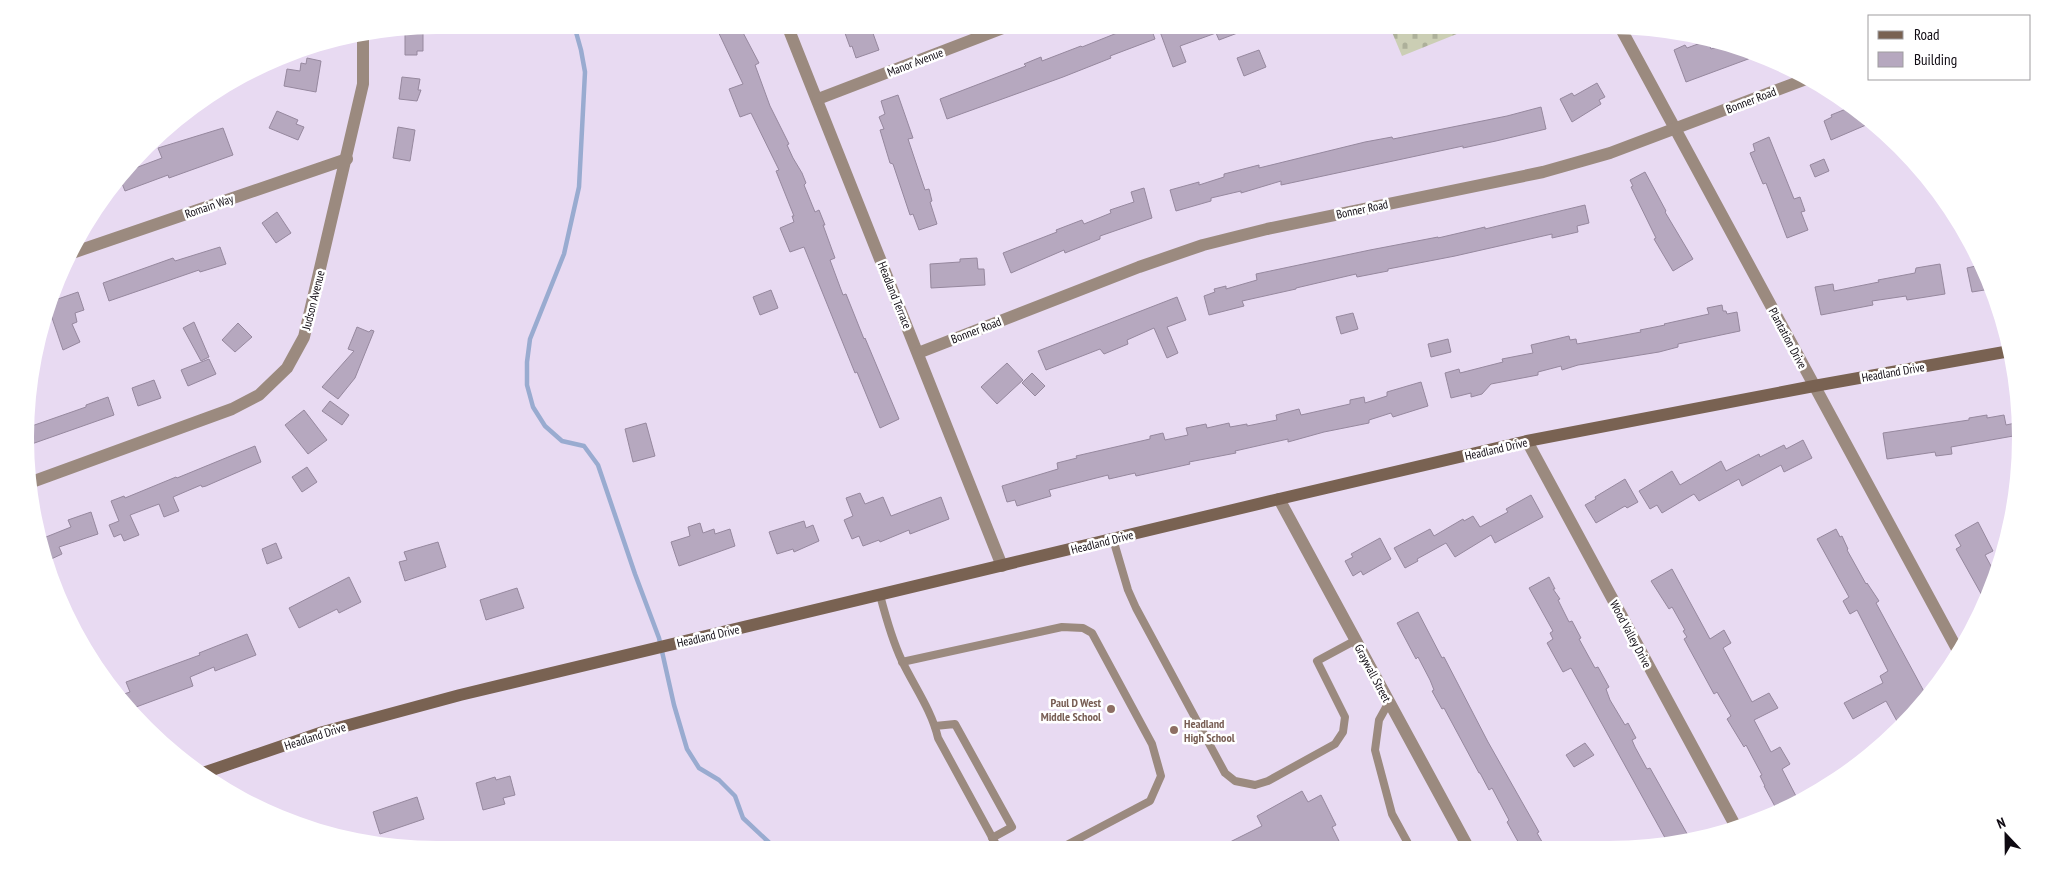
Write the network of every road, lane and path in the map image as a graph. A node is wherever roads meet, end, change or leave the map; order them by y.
1 (791, 34) edge
2 (988, 34) edge
3 (1624, 35) edge
4 (364, 41) edge
5 (1799, 82) edge
6 (818, 99) junction
7 (1675, 130) junction
8 (347, 159) junction
9 (80, 250) edge
10 (2002, 352) edge
11 (918, 353) junction
12 (1814, 386) junction
13 (1526, 441) junction
14 (36, 481) edge
15 (1279, 499) junction
16 (1113, 539) junction
17 (1002, 566) junction
18 (880, 595) junction
19 (1356, 640) junction
20 (1955, 645) edge
21 (902, 662) junction
22 (1389, 702) junction
23 (935, 726) junction
24 (211, 771) edge
25 (1733, 821) edge
26 (992, 838) junction
27 (994, 841) edge
28 (1073, 841) edge
29 (1407, 841) edge
30 (1465, 841) edge

1 - 6 street, Headland Terrace
2 - 6 street, Manor Avenue
3 - 7 street, Plantation Drive
4 - 8 street, Judson Avenue
5 - 7 street, Bonner Road
6 - 11 street, Headland Terrace
7 - 11 street, Bonner Road
7 - 12 street, Plantation Drive
8 - 9 street, Romain Way
8 - 14 street, Judson Avenue
10 - 12 main road, Headland Drive
11 - 17 street, Headland Terrace
12 - 13 main road, Headland Drive
12 - 20 street, Plantation Drive
13 - 15 main road, Headland Drive
13 - 25 street, Wood Valley Drive
15 - 16 main road, Headland Drive
15 - 19 street, Graywall Street
16 - 17 main road, Headland Drive
16 - 19 lane
17 - 18 main road, Headland Drive
18 - 21 lane
18 - 24 main road, Headland Drive
19 - 22 street, Graywall Street
21 - 23 lane
21 - 28 lane
22 - 29 lane
22 - 30 street, Graywall Street
23 - 26 lane
23 - 26 lane
26 - 27 lane

